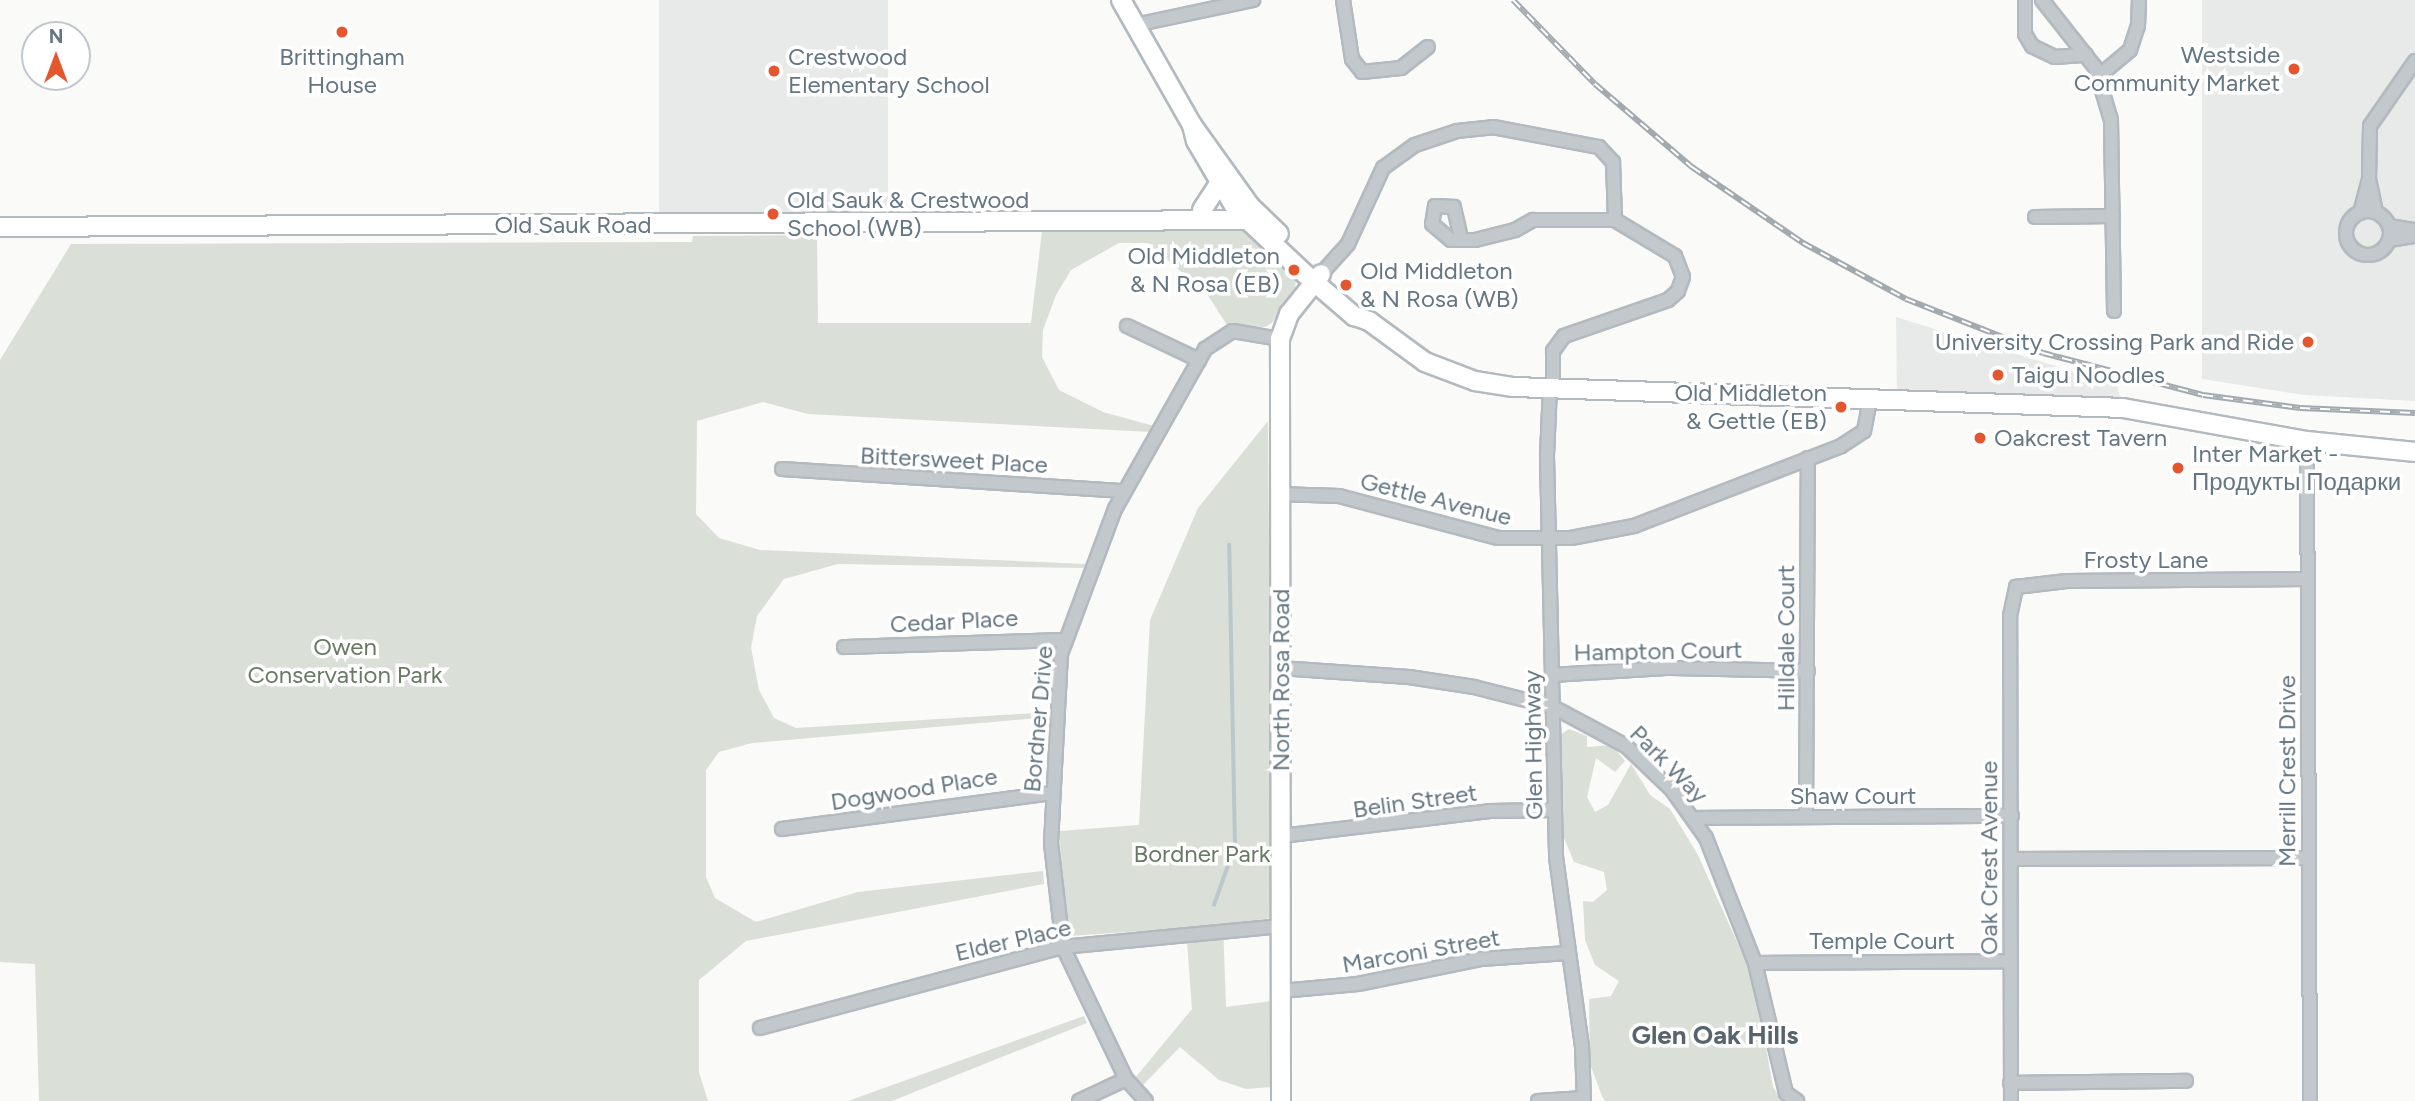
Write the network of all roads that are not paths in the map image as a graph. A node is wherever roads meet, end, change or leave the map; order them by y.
1 (1121, 0) edge
2 (1253, 0) edge
3 (1343, 0) edge
4 (2025, 0) edge
5 (2042, 0) edge
6 (2139, 0) edge
7 (1135, 25) junction
8 (1428, 47) dead end
9 (2087, 55) junction
10 (2415, 61) edge
11 (2099, 76) junction
12 (1192, 125) junction
13 (2369, 180) junction
14 (1219, 184) junction
15 (1202, 210) junction
16 (1244, 212) junction
17 (2376, 212) junction
18 (2360, 213) junction
19 (2113, 216) junction
20 (2035, 218) dead end
21 (1145, 220) junction
22 (1615, 220) junction
23 (2389, 226) junction
24 (0, 227) edge
25 (2415, 230) edge
26 (2415, 236) edge
27 (1461, 238) dead end
28 (2389, 240) junction
29 (1318, 277) junction
30 (2114, 311) dead end
31 (1127, 326) dead end
32 (1280, 339) junction
33 (1199, 360) junction
34 (1551, 387) junction
35 (1870, 400) junction
36 (2307, 441) junction
37 (2415, 452) edge
38 (1808, 458) junction
39 (782, 469) dead end
40 (1124, 491) junction
41 (1281, 494) junction
42 (1549, 540) junction
43 (2307, 579) junction
44 (2010, 616) joint
45 (1065, 640) junction
46 (844, 647) dead end
47 (1280, 668) junction
48 (1808, 671) junction
49 (1552, 675) junction
50 (1553, 707) junction
51 (1052, 793) junction
52 (1555, 810) junction
53 (2012, 816) junction
54 (1806, 817) junction
55 (1695, 818) junction
56 (782, 829) dead end
57 (1281, 836) junction
58 (2309, 858) junction
59 (2011, 859) junction
60 (1281, 926) junction
61 (1063, 947) junction
62 (1568, 953) junction
63 (2010, 961) junction
64 (1755, 963) junction
65 (1281, 991) junction
66 (760, 1028) dead end
67 (1126, 1079) junction
68 (2186, 1081) dead end
69 (2010, 1083) junction
70 (1587, 1100) edge
71 (1079, 1101) edge
72 (1146, 1101) edge
73 (1281, 1101) edge
74 (1538, 1101) edge
75 (1797, 1101) edge
76 (2011, 1101) edge
77 (2310, 1101) edge

1 - 7 street
2 - 7 street
3 - 8 street
4 - 9 street
5 - 9 street
6 - 11 street
7 - 12 street
9 - 11 street
10 - 13 street
11 - 19 street
12 - 14 street
12 - 16 street
13 - 17 street
13 - 18 street
14 - 15 street
14 - 16 street
15 - 16 street, Old Sauk Road
15 - 21 street, Old Sauk Road
16 - 21 street, Old Sauk Road
16 - 29 street
17 - 18 street
17 - 23 street
18 - 28 street
19 - 20 street
19 - 30 street
21 - 24 street, Old Sauk Road
22 - 27 street
22 - 29 street
22 - 34 street, Glen Highway
23 - 25 street
23 - 28 street
26 - 28 street
29 - 32 street, North Rosa Road
29 - 34 street
31 - 33 street
32 - 33 street, Bordner Drive
32 - 41 street, North Rosa Road
33 - 40 street, Bordner Drive
34 - 35 street
34 - 42 street, Glen Highway
35 - 36 street
35 - 38 street, Gettle Avenue
36 - 37 street
36 - 43 street, Merrill Crest Drive
38 - 42 street, Gettle Avenue
38 - 48 street, Hilldale Court
39 - 40 street, Bittersweet Place
40 - 45 street, Bordner Drive
41 - 42 street, Gettle Avenue
41 - 47 street, North Rosa Road
42 - 49 street, Glen Highway
43 - 44 street, Frosty Lane
43 - 58 street, Merrill Crest Drive
44 - 53 street, Oak Crest Avenue
45 - 46 street, Cedar Place
45 - 51 street, Bordner Drive
47 - 50 street, Park Way
47 - 57 street, North Rosa Road
48 - 49 street, Hampton Court
48 - 54 street, Hilldale Court
49 - 50 street, Glen Highway
50 - 52 street, Glen Highway
50 - 55 street, Park Way
51 - 56 street, Dogwood Place
51 - 61 street, Bordner Drive
52 - 57 street, Belin Street
52 - 62 street, Glen Highway
53 - 54 street, Shaw Court
53 - 59 street, Oak Crest Avenue
54 - 55 street, Shaw Court
55 - 64 street, Park Way
57 - 60 street, North Rosa Road
58 - 59 street
58 - 77 street, Merrill Crest Drive
59 - 63 street, Oak Crest Avenue
60 - 61 street, Elder Place
60 - 65 street, North Rosa Road
61 - 66 street, Elder Place
61 - 67 street, Bordner Drive
62 - 65 street, Marconi Street
62 - 70 street, Glen Highway
63 - 64 street, Temple Court
63 - 69 street, Oak Crest Avenue
64 - 75 street, Park Way
65 - 73 street, North Rosa Road
67 - 71 street
67 - 72 street, Bordner Drive
68 - 69 street
69 - 76 street, Oak Crest Avenue
70 - 74 street

